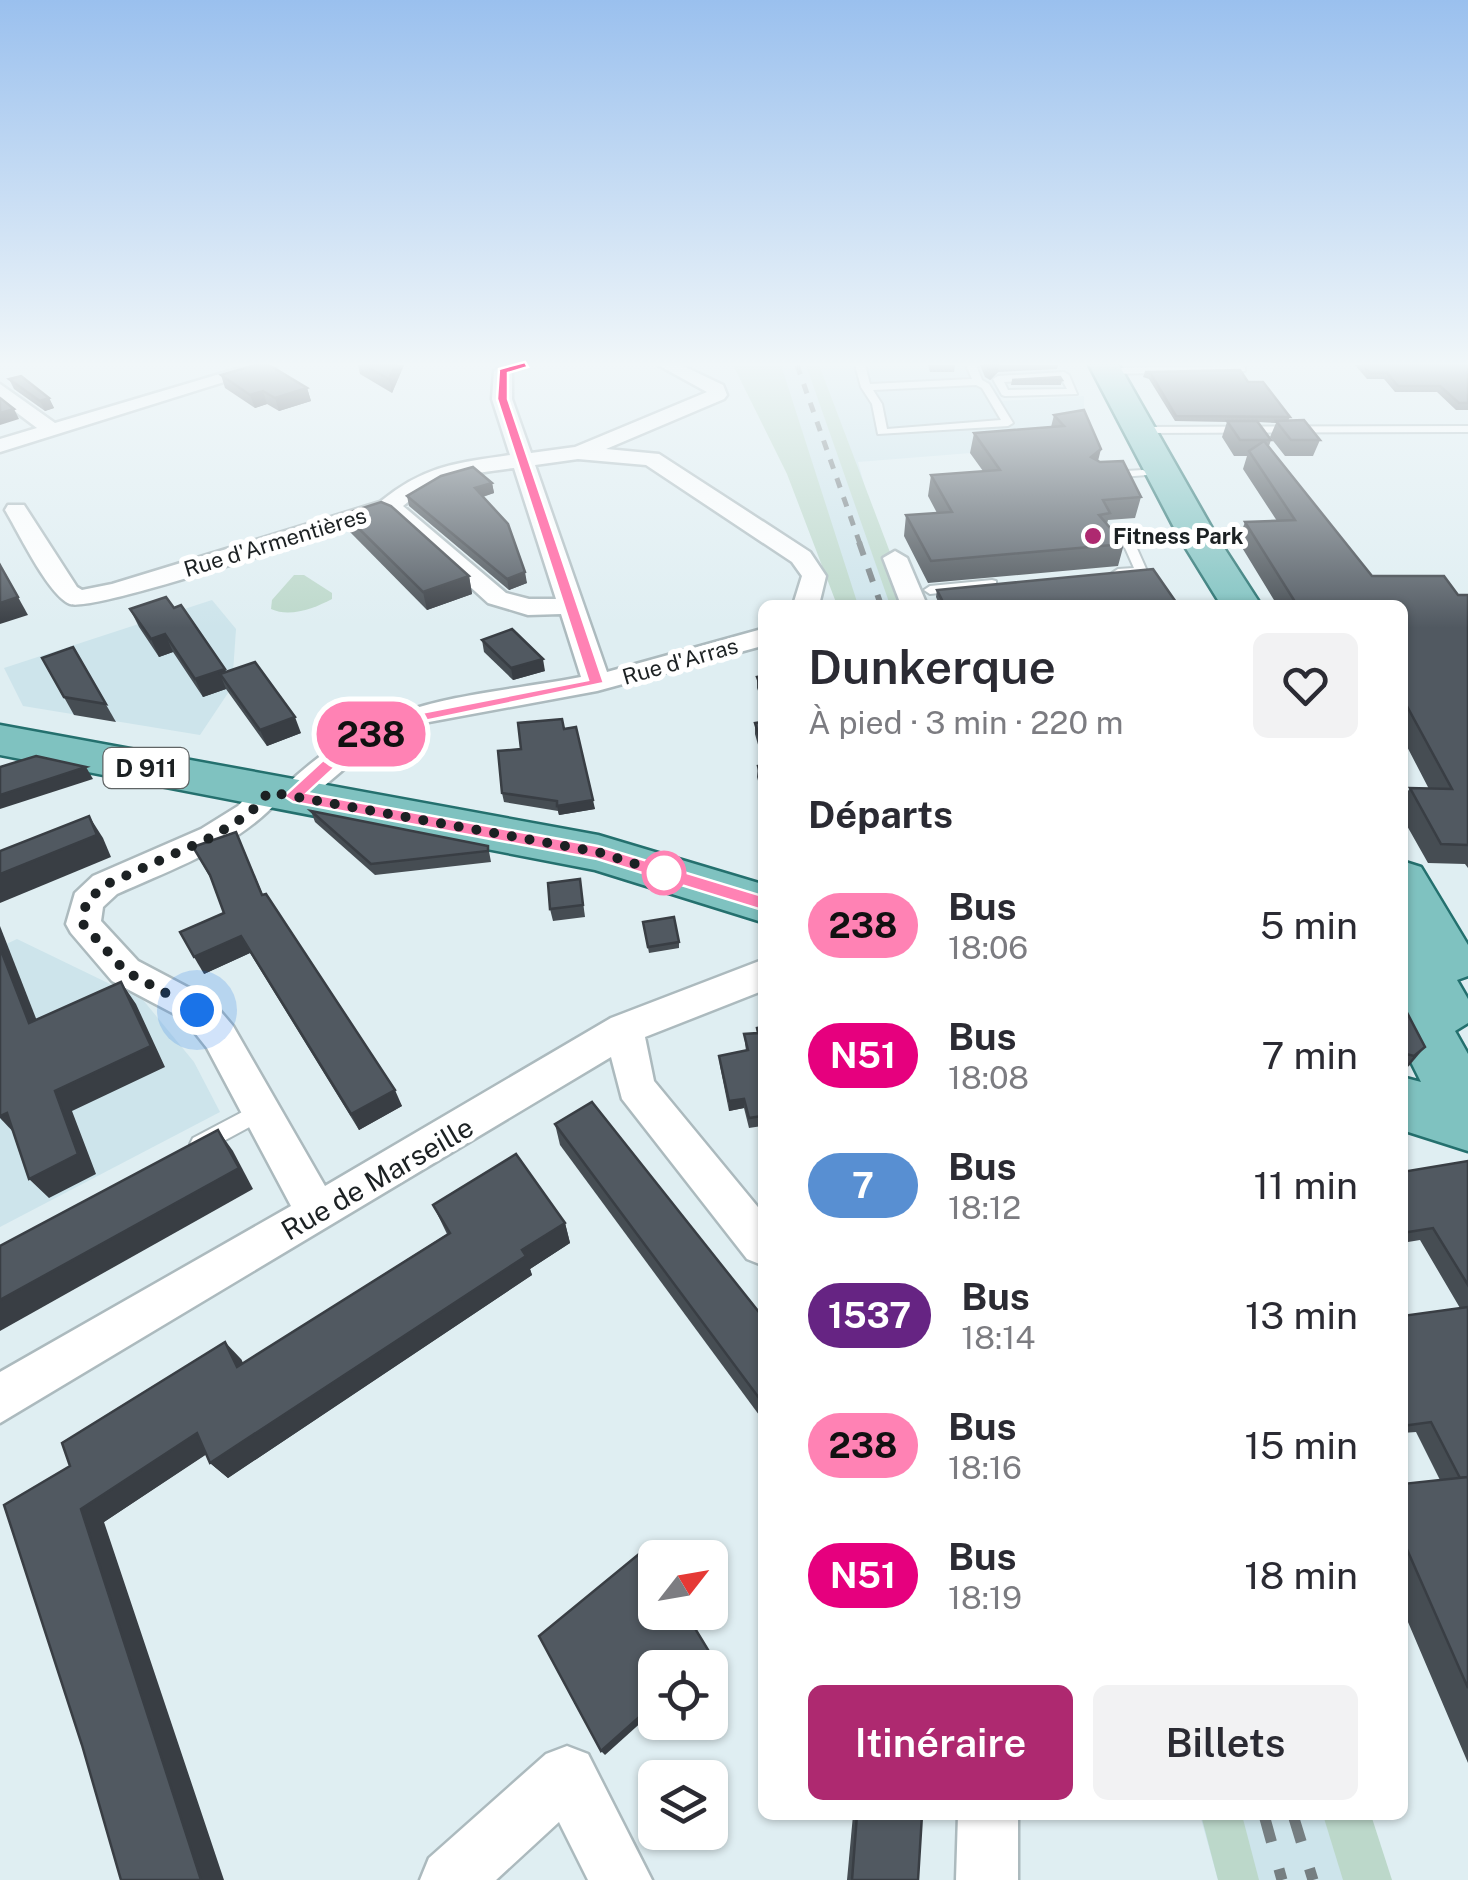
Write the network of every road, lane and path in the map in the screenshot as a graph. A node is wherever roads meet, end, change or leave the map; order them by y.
1 (520, 453) edge
2 (578, 453) joint
3 (1135, 453) edge
4 (1149, 453) edge
5 (522, 460) junction
6 (1143, 473) junction
7 (1094, 476) edge
8 (388, 507) junction
9 (16, 510) dead end
10 (1183, 537) junction
11 (895, 558) dead end
12 (1102, 575) edge
13 (1006, 583) edge
14 (922, 598) edge
15 (807, 600) edge
16 (1222, 600) edge
17 (572, 606) junction
18 (758, 638) edge
19 (597, 683) junction
20 (0, 740) edge
21 (281, 794) junction
22 (1408, 890) edge
23 (758, 903) edge
24 (1408, 921) edge
25 (1408, 946) edge
26 (758, 976) edge
27 (1468, 994) edge
28 (1408, 997) edge
29 (1468, 1027) edge
30 (624, 1029) junction
31 (1468, 1053) edge
32 (1408, 1105) edge
33 (261, 1111) junction
34 (1468, 1114) edge
35 (1468, 1124) edge
36 (174, 1157) edge
37 (317, 1212) junction
38 (758, 1239) edge
39 (0, 1399) edge
40 (988, 1820) edge
41 (450, 1880) edge
42 (621, 1880) edge
43 (987, 1880) edge

1 - 5 street
2 - 5 street
2 - 15 street
3 - 6 main road
4 - 10 main road
5 - 8 street, Rue d'Armentières
5 - 17 street
6 - 7 lane
6 - 10 main road
8 - 9 street, Rue d'Armentières
8 - 17 street
10 - 12 lane
10 - 16 main road
11 - 14 street
13 - 14 lane
17 - 19 street
18 - 19 street, Rue d'Arras
19 - 21 street, Rue d'Arras
20 - 21 main road, D 911
21 - 23 main road, D 911
21 - 33 street, Rue d'Arras
22 - 27 main road
24 - 29 main road
25 - 31 main road
26 - 30 street, Rue de Marseille
28 - 34 main road
30 - 37 street, Rue de Marseille
30 - 38 street
32 - 35 main road
33 - 36 lane
33 - 37 street, Rue d'Arras
37 - 39 street, Rue de Marseille
40 - 43 street
41 - 42 street

